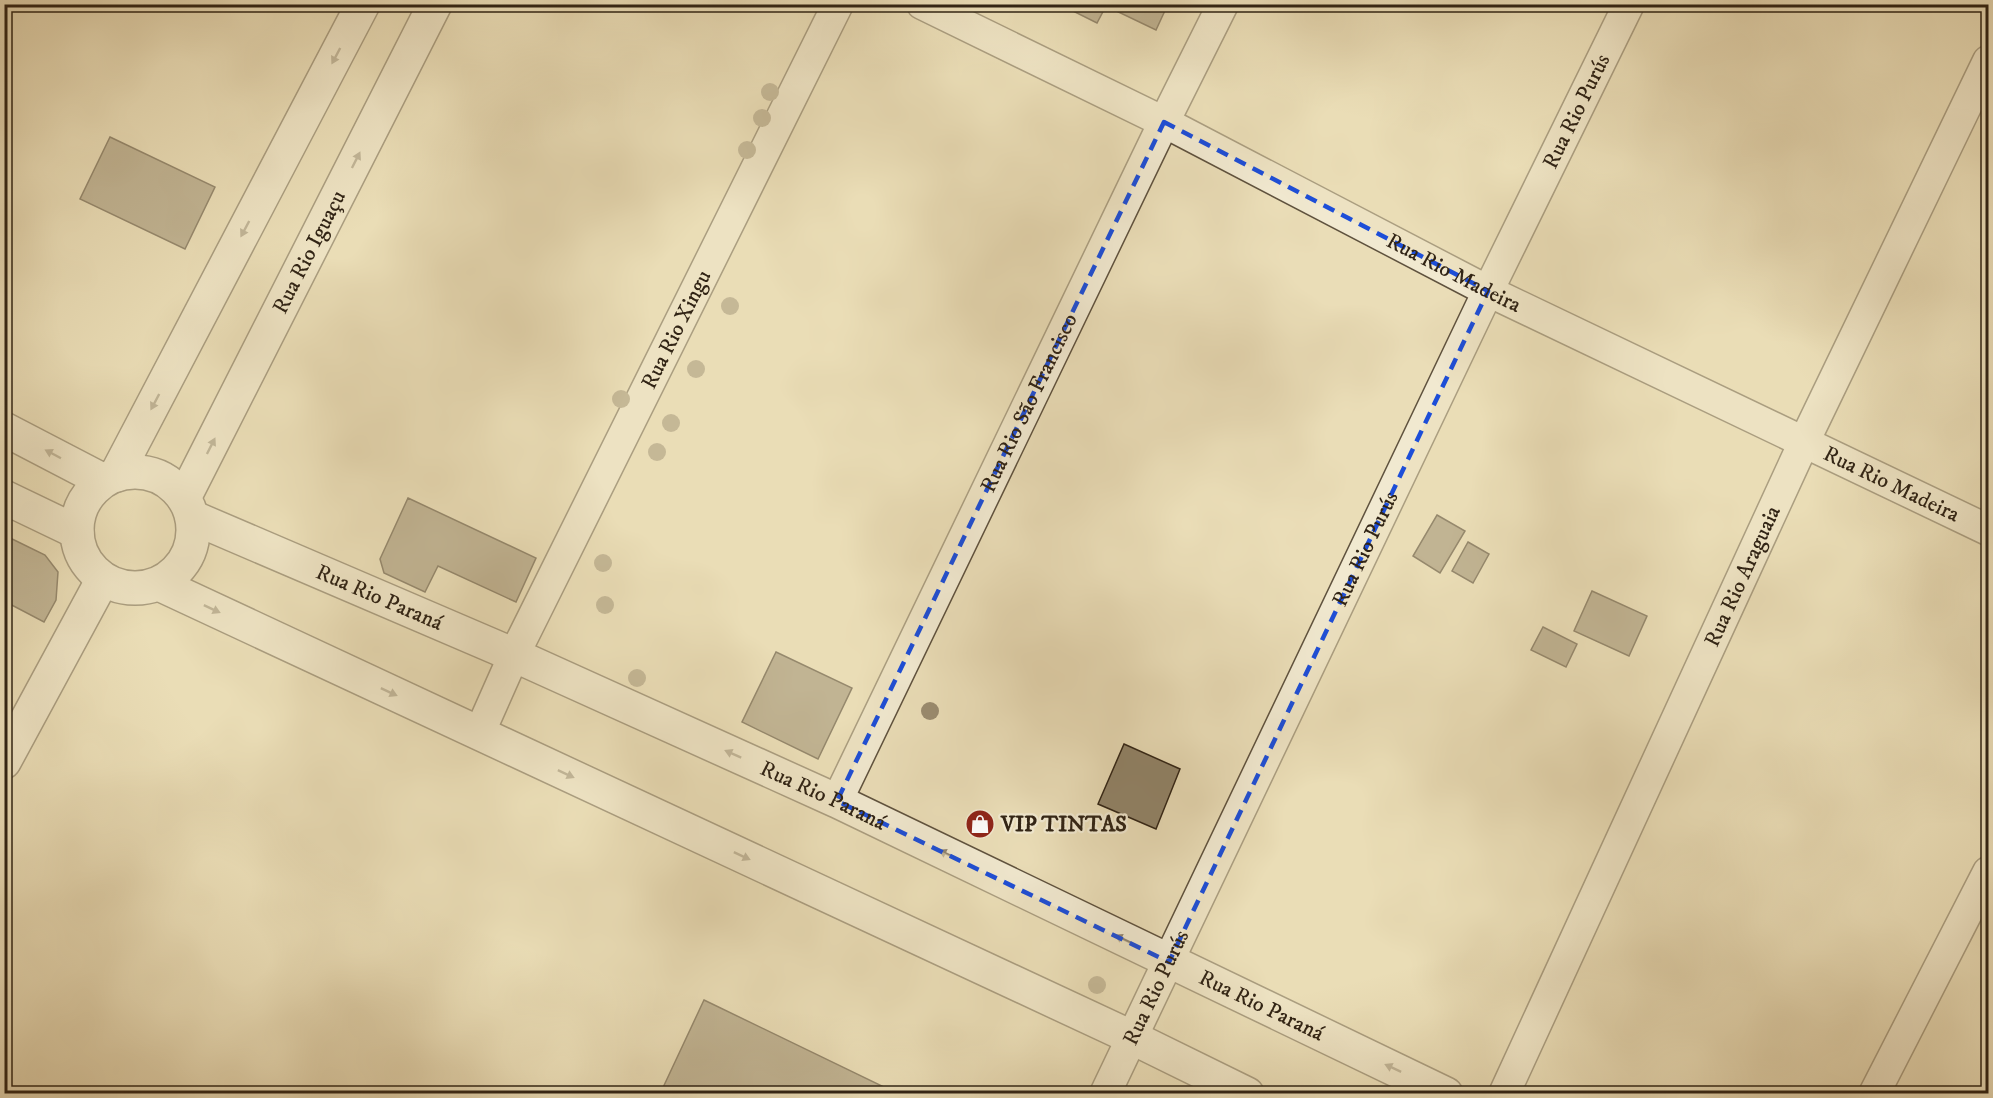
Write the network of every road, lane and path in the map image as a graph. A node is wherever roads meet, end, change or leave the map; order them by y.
1 (363, 4) edge
2 (435, 4) edge
3 (838, 4) edge
4 (922, 4) edge
5 (1223, 4) edge
6 (1629, 4) edge
7 (1989, 61) edge
8 (1164, 122) junction
9 (1488, 291) junction
10 (4, 429) edge
11 (1804, 442) junction
12 (109, 478) junction
13 (4, 497) edge
14 (188, 507) junction
15 (1989, 530) edge
16 (77, 532) junction
17 (103, 579) junction
18 (159, 584) junction
19 (514, 655) junction
20 (479, 734) junction
21 (4, 762) edge
22 (837, 801) junction
23 (1989, 872) edge
24 (1169, 962) junction
25 (1131, 1037) junction
26 (1104, 1094) edge
27 (1247, 1094) edge
28 (1446, 1094) edge
29 (1504, 1094) edge
30 (1874, 1094) edge

1 -> 12 street
14 -> 2 street, Rua Rio Iguaçu
3 - 19 street, Rua Rio Xingu
4 - 8 street, Rua Rio Madeira
5 - 8 street, Rua Rio São Francisco
6 - 9 street, Rua Rio Purús
7 - 11 street, Rua Rio Araguaia
8 - 9 street, Rua Rio Madeira
8 - 22 street, Rua Rio São Francisco
9 - 11 street, Rua Rio Madeira
9 - 24 street, Rua Rio Purús
12 -> 10 street
11 - 15 street, Rua Rio Madeira
11 - 29 street, Rua Rio Araguaia
12 - 14 street
12 - 16 street
13 - 16 street
14 - 18 street
14 - 19 street, Rua Rio Paraná
16 - 17 street
17 - 18 street
17 - 21 street
18 -> 20 street
19 - 20 street, Rua Rio Xingu
22 -> 19 street, Rua Rio Paraná
20 -> 25 street
24 -> 22 street, Rua Rio Paraná
23 - 30 street
24 - 25 street, Rua Rio Purús
28 -> 24 street, Rua Rio Paraná
25 - 26 street, Rua Rio Purús
25 - 27 street

